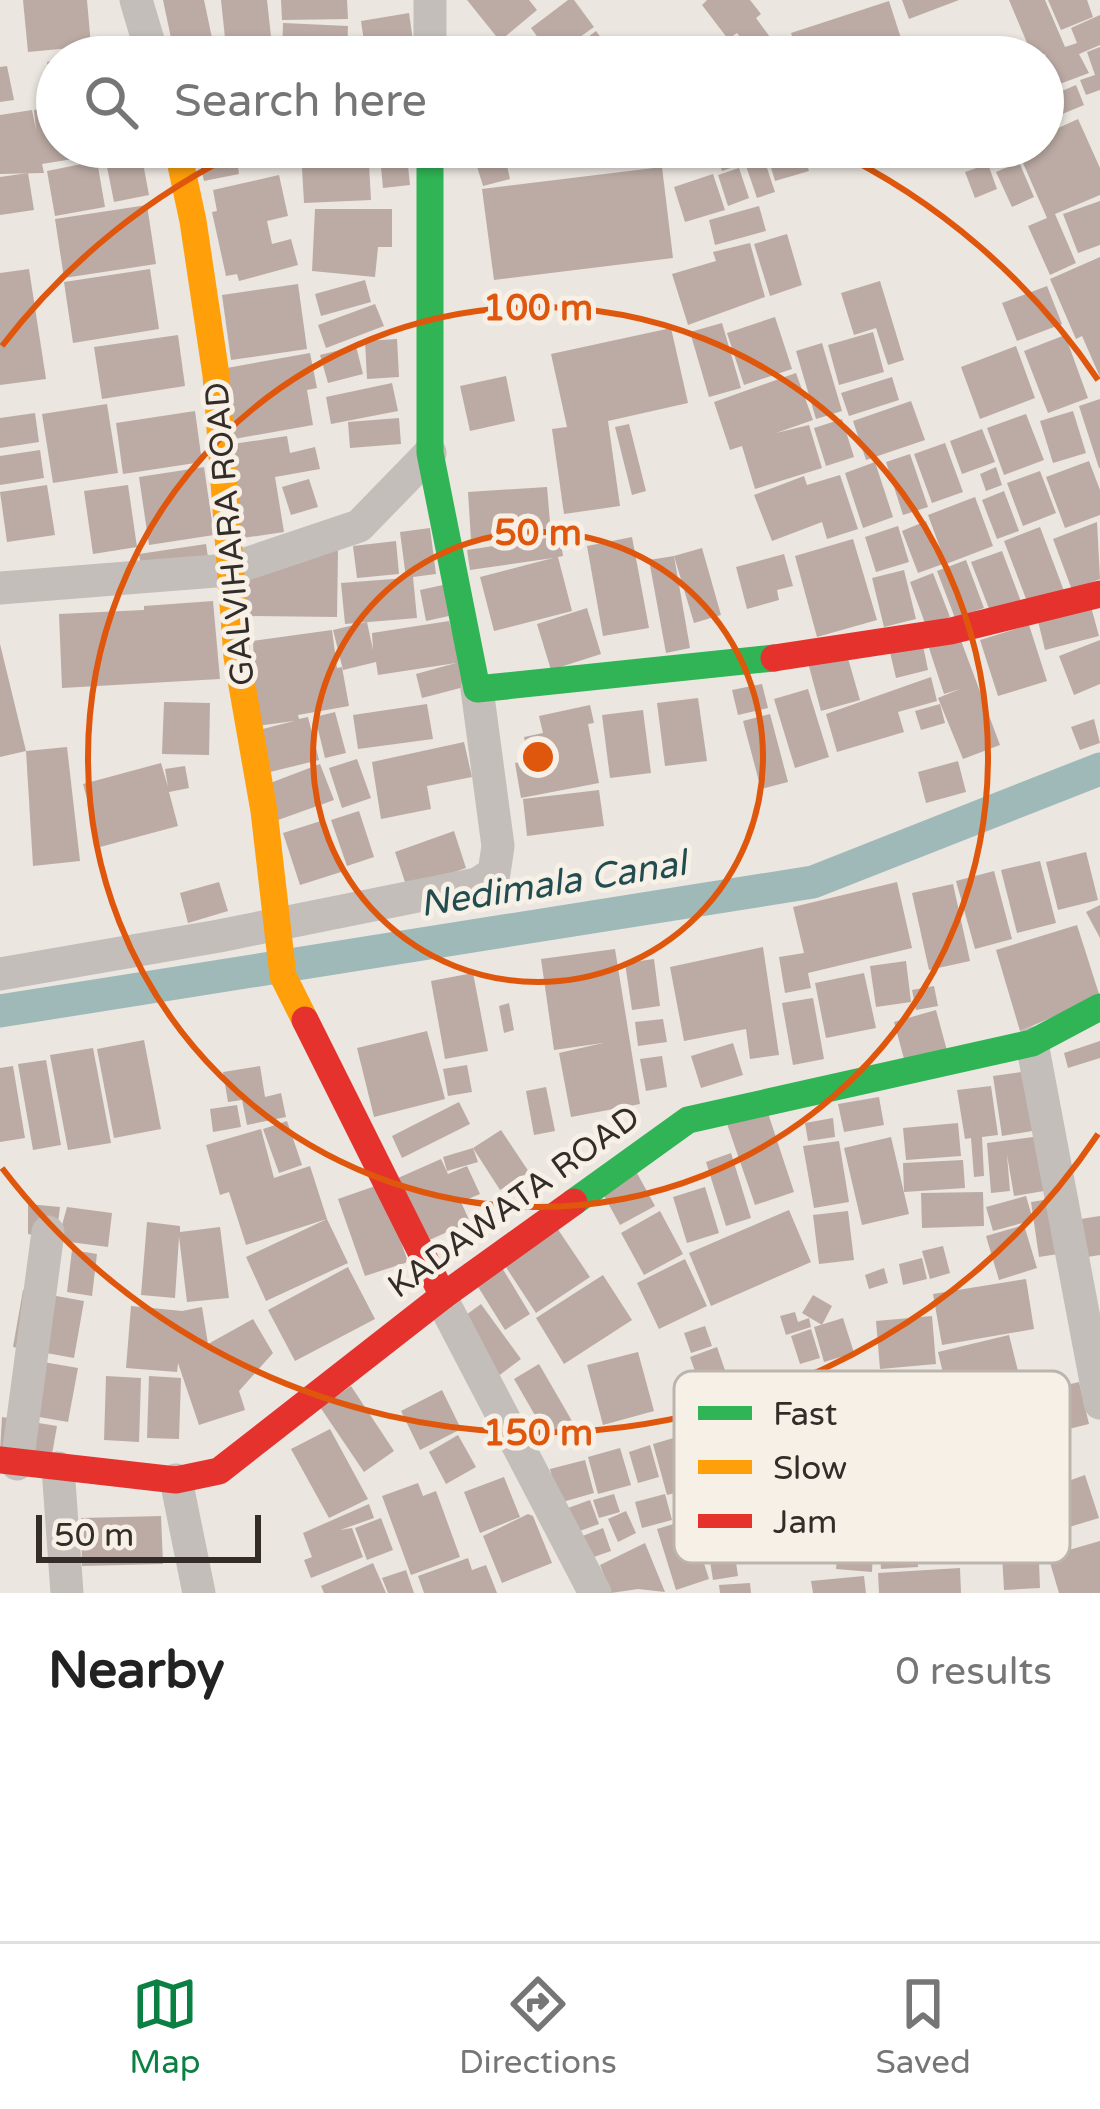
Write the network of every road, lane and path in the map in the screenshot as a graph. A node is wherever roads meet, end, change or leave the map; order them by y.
1 (136, 0) edge
2 (430, 0) edge
3 (147, 36) edge
4 (430, 36) edge
5 (182, 168) edge
6 (430, 168) edge
7 (430, 453) junction
8 (228, 570) junction
9 (0, 587) edge
10 (1100, 594) edge
11 (478, 689) junction
12 (278, 922) junction
13 (0, 974) edge
14 (1100, 1007) edge
15 (1032, 1043) junction
16 (48, 1232) dead end
17 (442, 1297) junction
18 (1100, 1403) edge
19 (8, 1462) edge
20 (58, 1468) junction
21 (176, 1480) junction
22 (67, 1593) edge
23 (199, 1593) edge
24 (595, 1593) edge

1 - 3 street
2 - 4 street
5 - 8 street, GALVIHARA ROAD
6 - 7 street
7 - 8 street
7 - 11 street
8 - 9 street
8 - 12 street, GALVIHARA ROAD
10 - 11 street
11 - 12 street
12 - 13 street
12 - 17 street, GALVIHARA ROAD
14 - 15 street, KADAWATA ROAD
15 - 17 street, KADAWATA ROAD
15 - 18 street
16 - 19 street
17 - 21 street, KADAWATA ROAD
17 - 24 street
19 - 20 street, KADAWATA ROAD
20 - 21 street, KADAWATA ROAD
20 - 22 street
21 - 23 street

